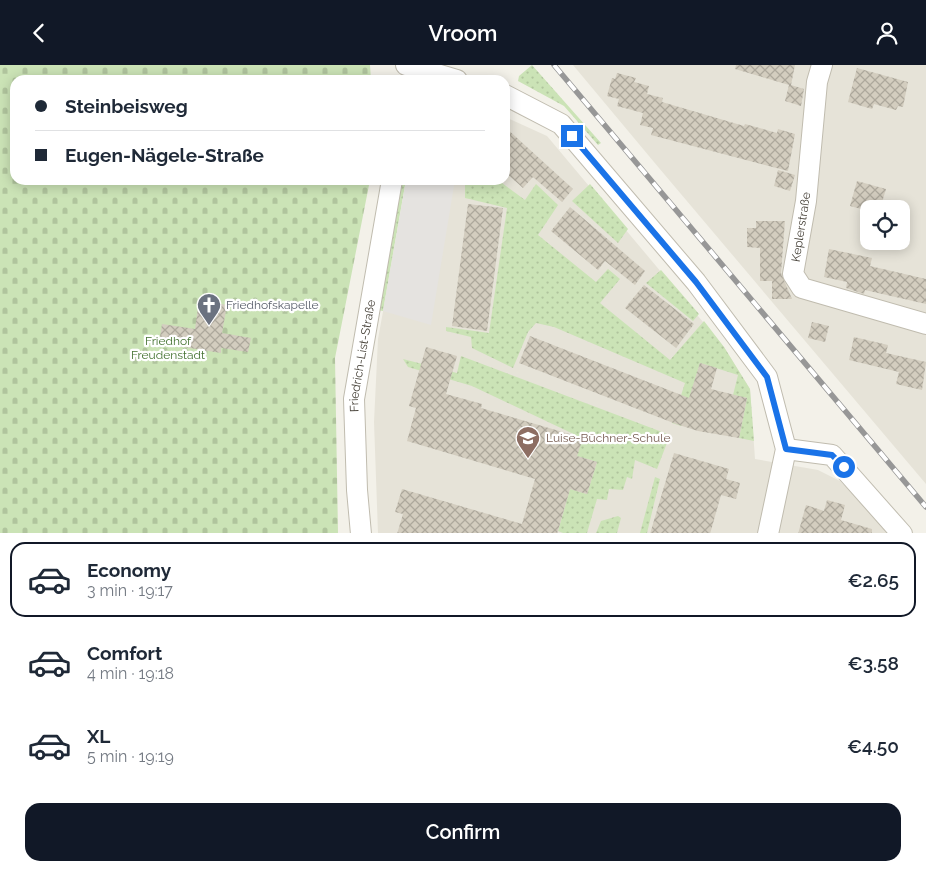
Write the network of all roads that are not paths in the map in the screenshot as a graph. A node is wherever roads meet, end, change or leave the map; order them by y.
1 (406, 65) edge
2 (822, 65) edge
3 (440, 75) edge
4 (510, 98) edge
5 (391, 185) edge
6 (926, 324) edge
7 (786, 449) junction
8 (361, 533) edge
9 (768, 533) edge
10 (902, 533) edge

1 - 3 street
2 - 6 street, Keplerstraße
4 - 7 street
5 - 8 street, Friedrich-List-Straße
7 - 9 street
7 - 10 street

